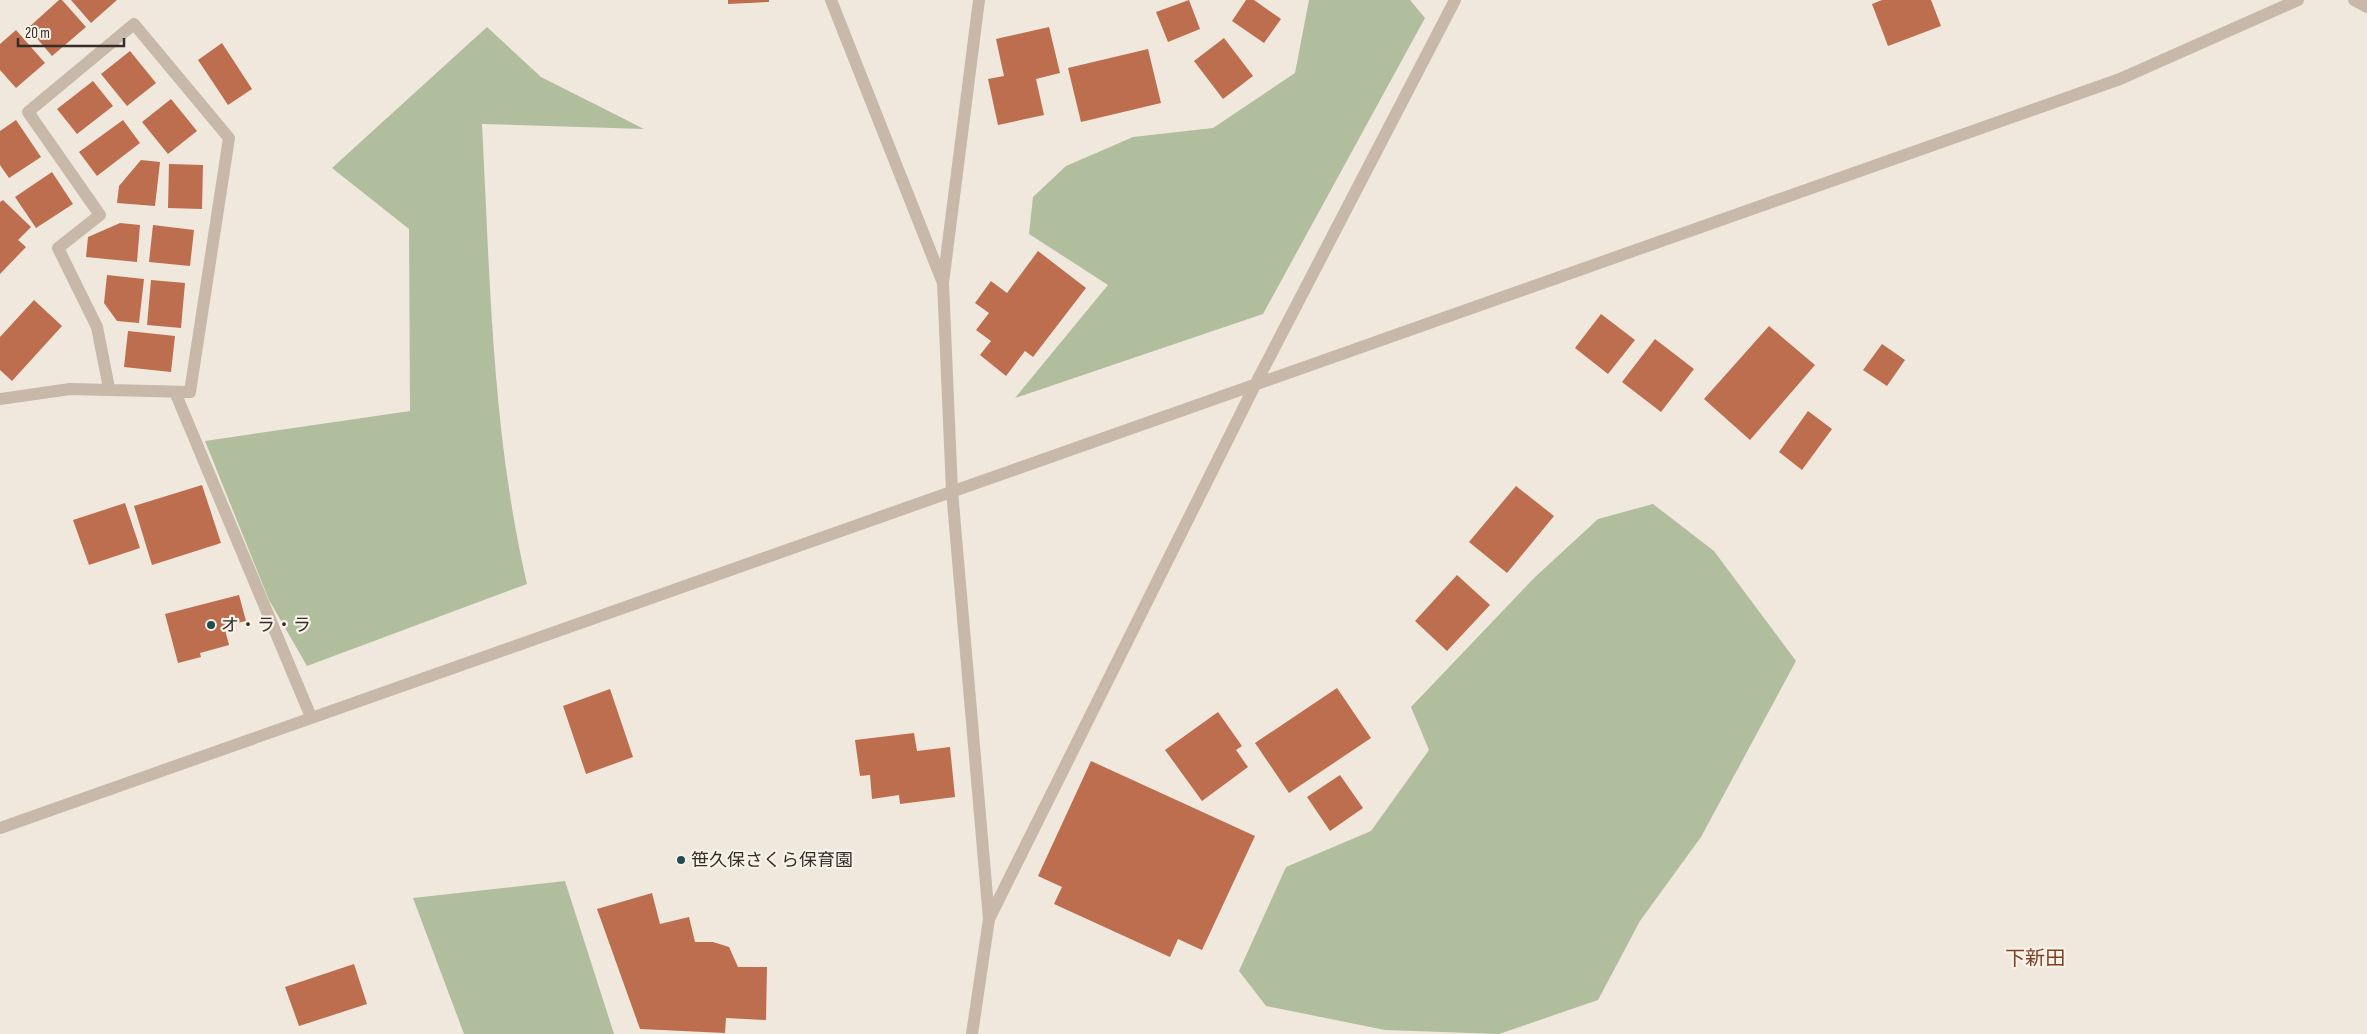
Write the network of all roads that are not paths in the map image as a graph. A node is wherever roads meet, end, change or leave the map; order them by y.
1 (832, 0) edge
2 (979, 0) edge
3 (1455, 0) edge
4 (2298, 0) edge
5 (2354, 0) edge
6 (2367, 7) edge
7 (943, 283) junction
8 (1255, 385) junction
9 (108, 388) junction
10 (175, 392) junction
11 (0, 399) edge
12 (952, 492) junction
13 (311, 717) junction
14 (0, 828) edge
15 (989, 919) junction
16 (972, 1034) edge

1 - 7 street
2 - 7 street
3 - 8 street
4 - 8 street
5 - 6 street
7 - 12 street
8 - 12 street
8 - 15 street
9 - 10 street
9 - 10 street
9 - 11 street
10 - 13 street
12 - 13 street
12 - 15 street
13 - 14 street
15 - 16 street

